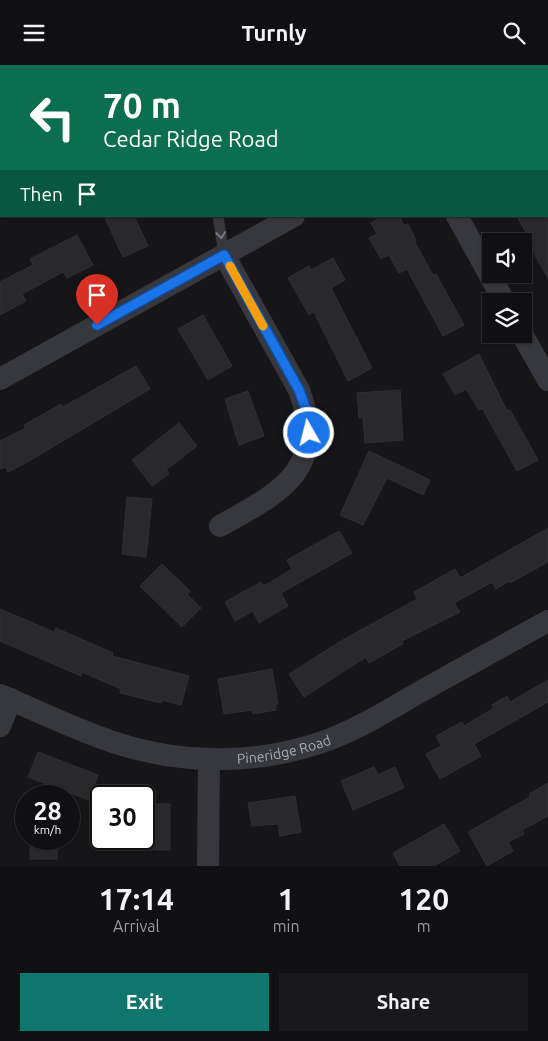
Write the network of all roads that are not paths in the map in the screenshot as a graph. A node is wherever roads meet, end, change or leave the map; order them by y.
1 (218, 217) edge
2 (292, 217) edge
3 (458, 217) edge
4 (224, 255) junction
5 (500, 293) edge
6 (527, 343) edge
7 (0, 379) edge
8 (548, 380) edge
9 (220, 526) dead end
10 (548, 621) edge
11 (5, 697) edge
12 (0, 726) edge
13 (209, 761) junction
14 (208, 866) edge

1 -> 4 lane
2 - 4 street
3 - 5 street
4 - 7 street
4 - 9 street
6 - 8 street
10 - 13 street, Pineridge Road
11 - 12 street
11 - 13 street, Pineridge Road
13 - 14 street

